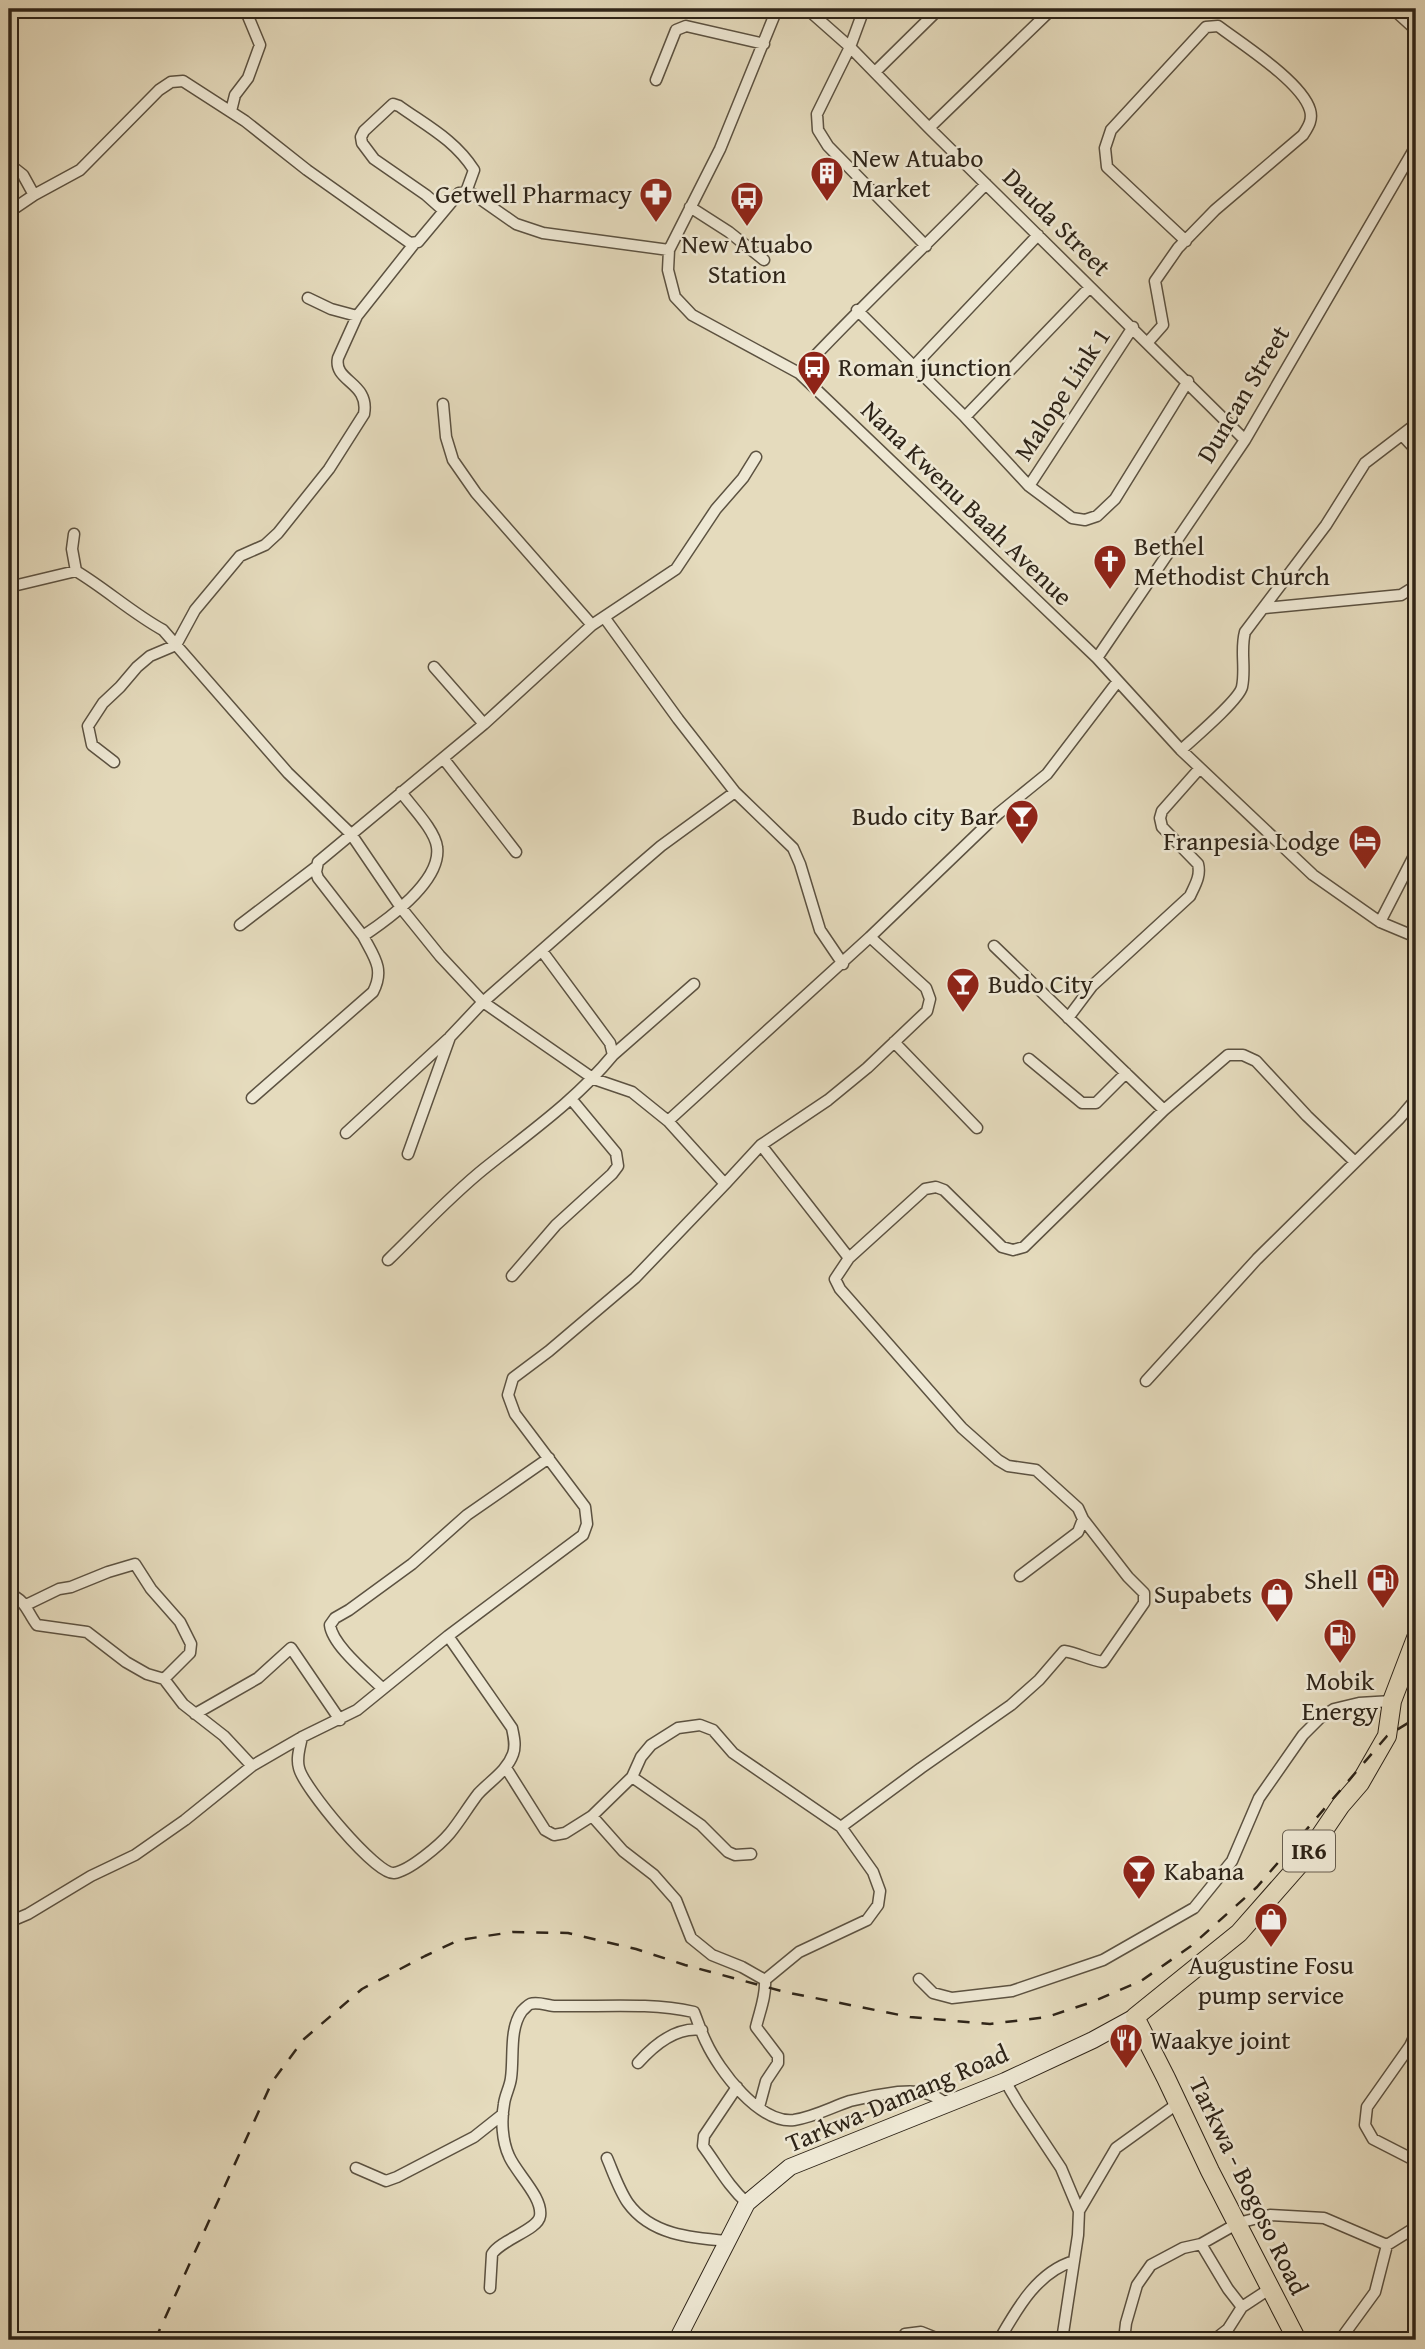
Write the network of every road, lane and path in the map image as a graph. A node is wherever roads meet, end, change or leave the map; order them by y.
1 (246, 9) edge
2 (777, 9) edge
3 (807, 9) edge
4 (864, 9) edge
5 (939, 9) edge
6 (1052, 9) edge
7 (1393, 9) edge
8 (1416, 30) edge
9 (764, 44) junction
10 (850, 47) junction
11 (875, 72) junction
12 (656, 80) dead end
13 (231, 111) junction
14 (929, 128) junction
15 (1416, 146) edge
16 (9, 164) edge
17 (986, 184) junction
18 (466, 192) junction
19 (34, 195) junction
20 (690, 207) junction
21 (444, 211) junction
22 (9, 212) edge
23 (1038, 235) junction
24 (1186, 241) junction
25 (414, 244) junction
26 (926, 246) junction
27 (669, 250) junction
28 (764, 260) dead end
29 (1090, 287) junction
30 (308, 298) dead end
31 (857, 310) junction
32 (357, 316) junction
33 (1133, 327) junction
34 (1148, 342) junction
35 (914, 366) junction
36 (799, 373) junction
37 (1188, 381) junction
38 (443, 404) dead end
39 (965, 417) junction
40 (1416, 425) edge
41 (1403, 436) junction
42 (1245, 440) junction
43 (1416, 450) edge
44 (756, 457) dead end
45 (1029, 486) junction
46 (74, 534) dead end
47 (76, 571) junction
48 (1416, 582) edge
49 (9, 587) edge
50 (1265, 608) junction
51 (604, 617) junction
52 (592, 625) junction
53 (176, 645) junction
54 (1097, 658) junction
55 (434, 667) dead end
56 (1118, 681) junction
57 (484, 724) junction
58 (1181, 750) junction
59 (443, 758) junction
60 (114, 762) dead end
61 (1200, 768) junction
62 (401, 792) junction
63 (735, 792) junction
64 (351, 834) junction
65 (516, 852) dead end
66 (1416, 852) edge
67 (316, 867) junction
68 (402, 909) junction
69 (1380, 922) junction
70 (240, 925) dead end
71 (363, 936) junction
72 (870, 937) junction
73 (1416, 937) edge
74 (994, 946) dead end
75 (542, 951) junction
76 (843, 964) junction
77 (695, 985) dead end
78 (483, 1002) junction
79 (1068, 1018) junction
80 (450, 1037) junction
81 (894, 1042) junction
82 (613, 1055) junction
83 (1029, 1059) dead end
84 (1126, 1073) junction
85 (594, 1079) junction
86 (252, 1098) dead end
87 (1416, 1099) edge
88 (572, 1100) junction
89 (1164, 1110) junction
90 (668, 1121) junction
91 (977, 1128) dead end
92 (346, 1133) dead end
93 (761, 1145) junction
94 (408, 1154) dead end
95 (1354, 1163) junction
96 (725, 1184) junction
97 (849, 1258) junction
98 (388, 1260) dead end
99 (512, 1276) dead end
100 (1146, 1381) dead end
101 (548, 1458) junction
102 (1083, 1519) junction
103 (1020, 1576) dead end
104 (9, 1594) edge
105 (26, 1605) junction
106 (448, 1636) junction
107 (1416, 1639) edge
108 (164, 1679) junction
109 (383, 1689) junction
110 (1392, 1701) junction
111 (195, 1714) junction
112 (340, 1720) junction
113 (302, 1737) junction
114 (252, 1766) junction
115 (506, 1768) junction
116 (632, 1777) junction
117 (592, 1816) junction
118 (841, 1826) junction
119 (751, 1854) dead end
120 (9, 1923) edge
121 (919, 1979) dead end
122 (765, 1980) junction
123 (1135, 2017) junction
124 (702, 2030) junction
125 (1416, 2034) edge
126 (638, 2063) dead end
127 (1005, 2081) junction
128 (737, 2087) junction
129 (1177, 2104) junction
130 (948, 2105) junction
131 (759, 2107) junction
132 (503, 2115) junction
133 (607, 2158) dead end
134 (1416, 2161) edge
135 (356, 2168) dead end
136 (747, 2203) junction
137 (1079, 2211) junction
138 (1238, 2223) junction
139 (1416, 2227) edge
140 (728, 2241) junction
141 (1201, 2244) junction
142 (1387, 2245) junction
143 (1074, 2261) junction
144 (489, 2288) dead end
145 (1271, 2288) junction
146 (1242, 2307) junction
147 (905, 2334) dead end
148 (677, 2340) edge
149 (941, 2340) edge
150 (999, 2340) edge
151 (1062, 2340) edge
152 (1124, 2340) edge
153 (1214, 2340) edge
154 (1297, 2340) edge
155 (1340, 2340) edge

1 - 13 street
2 - 9 street, Nana Kwenu Baah Avenue
3 - 10 street, Dauda Street
4 - 10 street
5 - 11 street
6 - 14 street
7 - 8 street
9 - 12 street
9 - 20 street, Nana Kwenu Baah Avenue
10 - 11 street, Dauda Street
10 - 26 street
11 - 14 street, Dauda Street
13 - 19 street
13 - 25 street
14 - 17 street, Dauda Street
15 - 42 street, Duncan Street
16 - 19 street
17 - 23 street, Dauda Street
17 - 26 street
18 - 21 street
18 - 21 street
18 - 27 street
19 - 22 street
20 - 27 street, Nana Kwenu Baah Avenue
20 - 28 street
21 - 25 street
23 - 29 street, Dauda Street
23 - 35 street
24 - 24 street
24 - 34 street
25 - 32 street
26 - 31 street
27 - 36 street, Nana Kwenu Baah Avenue
29 - 33 street, Dauda Street
29 - 39 street
30 - 32 street
31 - 35 street
31 - 36 street
32 - 53 street
33 - 34 street, Dauda Street
33 - 45 street, Malope Link 1
34 - 37 street, Dauda Street
35 - 39 street
36 - 54 street, Nana Kwenu Baah Avenue
37 - 42 street, Dauda Street
37 - 45 street
38 - 52 street
39 - 45 street
40 - 41 street
41 - 43 street
41 - 50 street
42 - 54 street, Duncan Street
44 - 51 street
46 - 47 street
47 - 49 street
47 - 53 street
48 - 50 street
50 - 58 street
51 - 52 street
51 - 63 street
52 - 57 street
53 - 60 street
53 - 64 street
54 - 56 street, Nana Kwenu Baah Avenue
55 - 57 street
56 - 58 street, Nana Kwenu Baah Avenue
56 - 72 street
57 - 59 street
58 - 61 street, Nana Kwenu Baah Avenue
59 - 62 street
59 - 65 street
61 - 69 street, Nana Kwenu Baah Avenue
61 - 79 street
62 - 64 street
62 - 68 street
63 - 75 street
63 - 76 street
64 - 67 street
64 - 68 street
66 - 69 street
67 - 70 street
67 - 71 street
68 - 71 street
68 - 78 street
69 - 73 street, Nana Kwenu Baah Avenue
71 - 86 street
72 - 76 street
72 - 81 street
74 - 79 street
75 - 78 street
75 - 82 street
76 - 90 street
77 - 82 street
78 - 80 street
78 - 85 street
79 - 84 street
80 - 92 street
80 - 94 street
81 - 91 street
81 - 93 street
82 - 85 street
83 - 84 street
84 - 89 street
85 - 88 street
85 - 90 street
87 - 95 street
88 - 98 street
88 - 99 street
89 - 95 street
89 - 97 street
90 - 96 street
93 - 96 street
93 - 97 street
95 - 100 street
96 - 101 street
97 - 102 street
101 - 106 street
101 - 109 street
102 - 103 street
102 - 118 street
104 - 105 street
105 - 108 street
105 - 108 street
106 - 109 street
106 - 115 street
107 - 110 main road, IR6
108 - 111 street
109 - 112 street
110 - 121 street
110 - 123 main road, IR6
111 - 112 street
111 - 114 street
112 - 113 street
113 - 114 street
113 - 115 street
114 - 120 street
115 - 117 street
116 - 117 street
116 - 118 street
116 - 119 street
117 - 122 street
118 - 122 street
122 - 131 street
123 - 127 main road, Tarkwa-Damang Road
123 - 129 main road, Tarkwa - Bogoso Road
124 - 126 street
124 - 128 street
124 - 132 street
125 - 134 street
127 - 130 main road, Tarkwa-Damang Road
127 - 137 street
128 - 131 street
128 - 136 street
129 - 137 street
129 - 138 main road, Tarkwa - Bogoso Road
130 - 131 street
130 - 136 main road, Tarkwa-Damang Road
132 - 135 street
132 - 144 street
133 - 140 street
136 - 140 main road, Tarkwa-Damang Road
137 - 143 street
138 - 141 street
138 - 142 street
138 - 145 main road, Tarkwa - Bogoso Road
139 - 142 street
140 - 148 main road, Tarkwa-Damang Road
141 - 146 street
141 - 152 street
142 - 155 street
143 - 150 street
143 - 151 street
145 - 146 street
145 - 154 main road, Tarkwa - Bogoso Road
146 - 153 street
147 - 149 street

